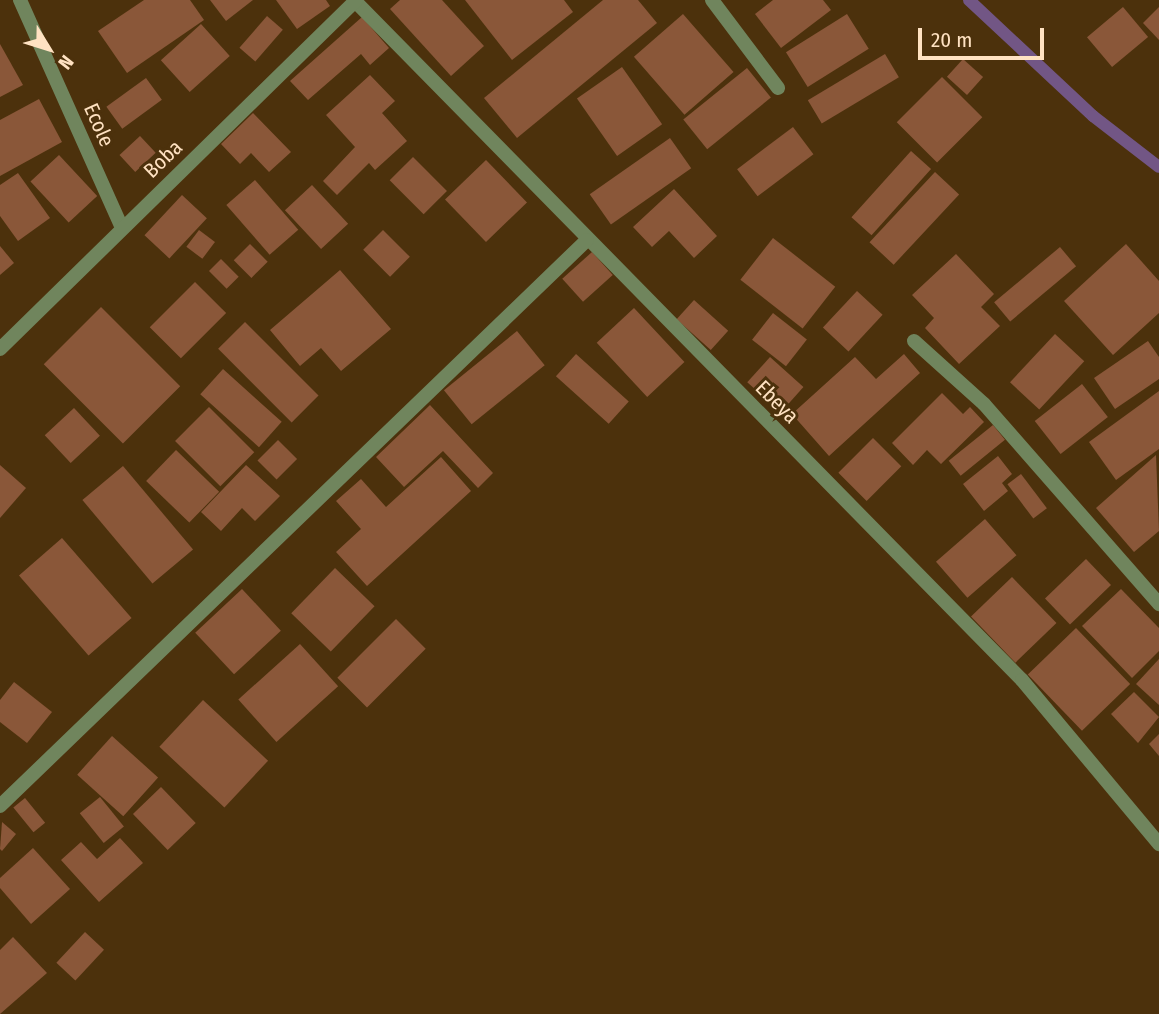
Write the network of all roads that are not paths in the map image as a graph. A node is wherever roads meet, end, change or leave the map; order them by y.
1 (20, 0) edge
2 (355, 0) edge
3 (712, 0) edge
4 (778, 88) dead end
5 (122, 228) junction
6 (587, 240) junction
7 (914, 341) dead end
8 (0, 349) edge
9 (1159, 604) edge
10 (0, 806) edge
11 (1159, 844) edge

1 - 5 street, Ecole
2 - 5 street, Boba
2 - 6 street, Ebeya
3 - 4 street
5 - 8 street, Boba
6 - 10 street
6 - 11 street, Ebeya
7 - 9 street

